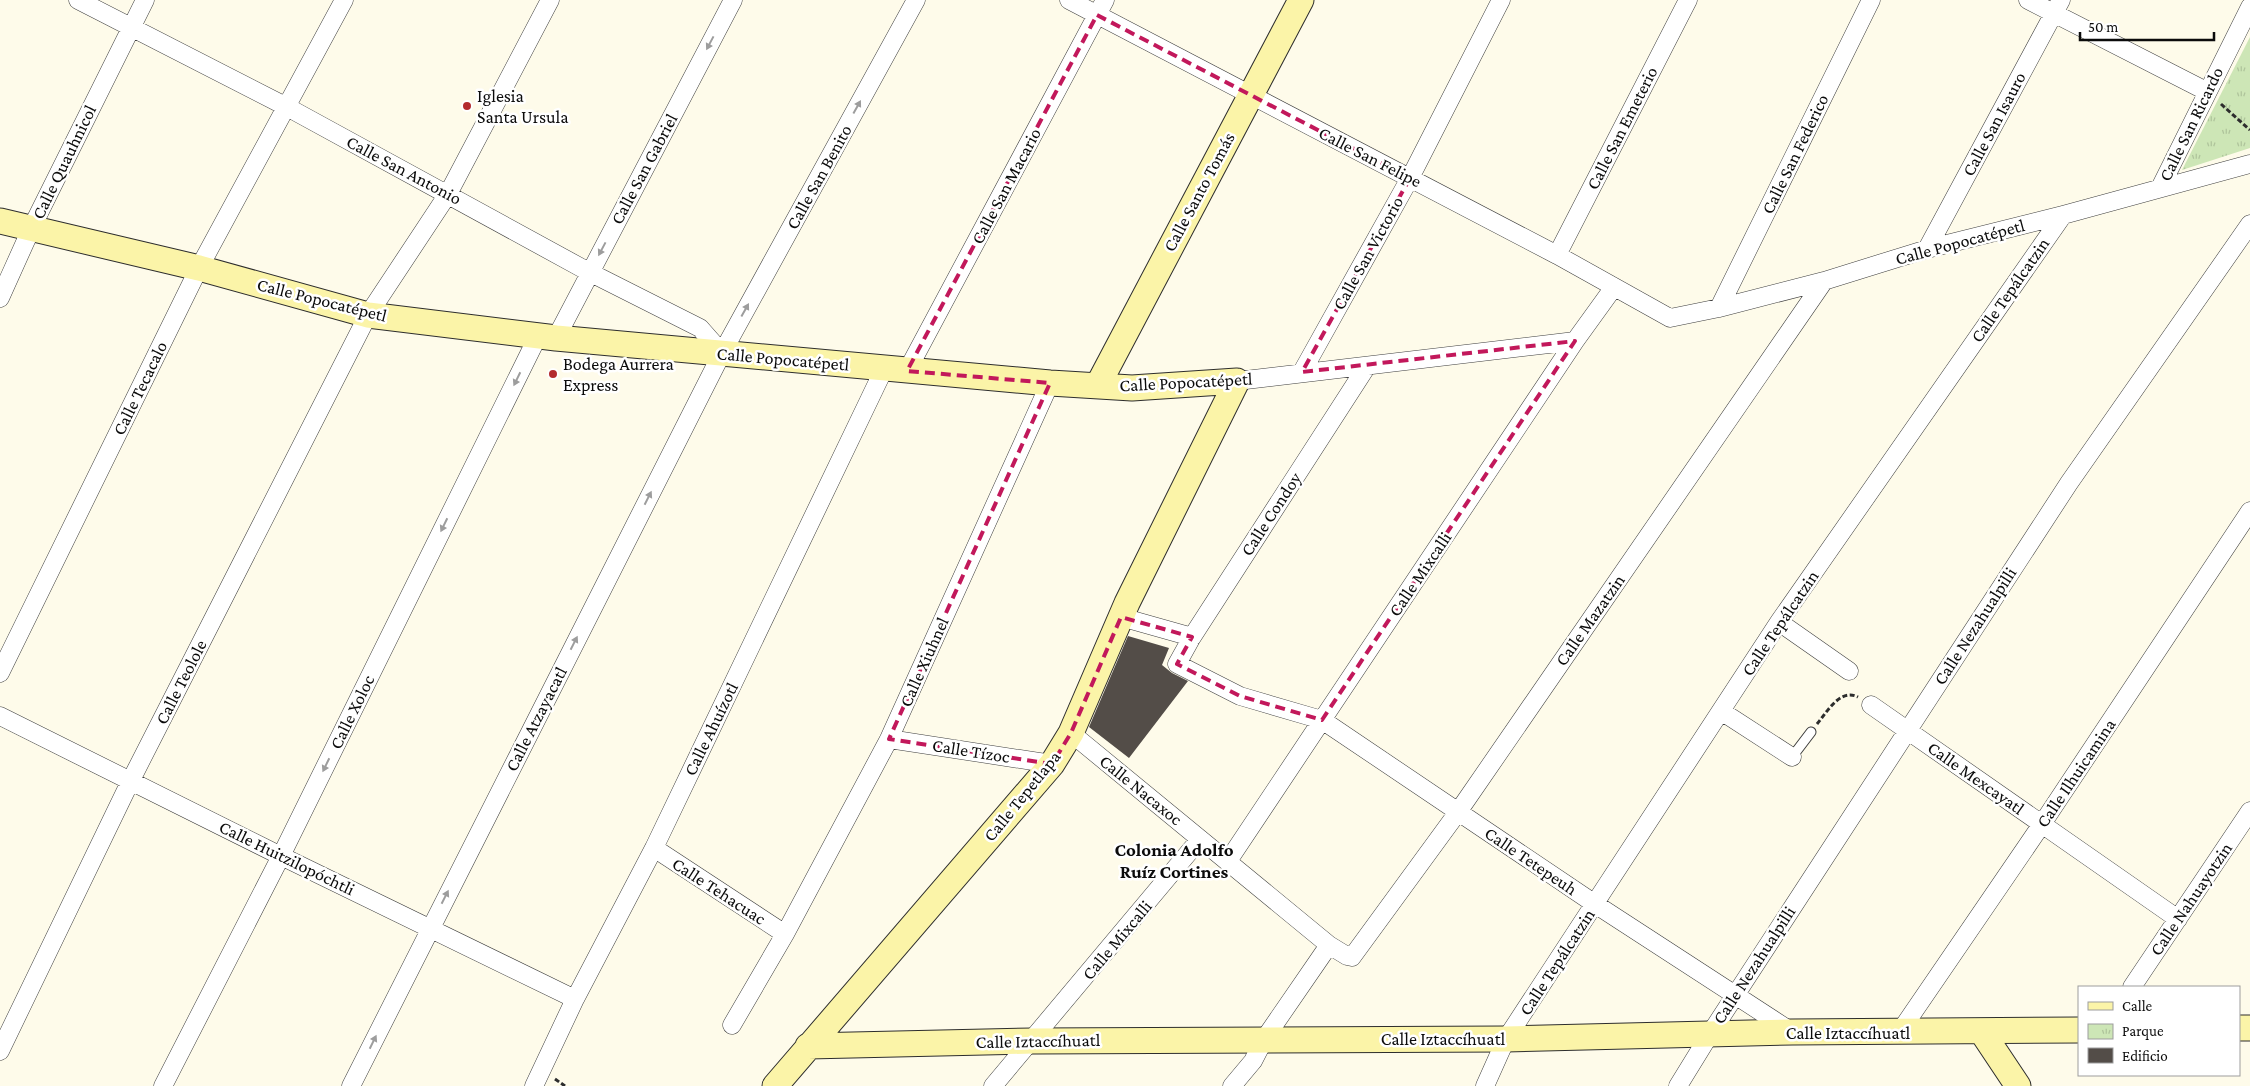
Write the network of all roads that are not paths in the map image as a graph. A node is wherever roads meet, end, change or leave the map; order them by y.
1 (78, 0) edge
2 (145, 0) edge
3 (344, 0) edge
4 (550, 0) edge
5 (733, 0) edge
6 (916, 0) edge
7 (1069, 0) edge
8 (1300, 0) edge
9 (1501, 0) edge
10 (1688, 0) edge
11 (1871, 0) edge
12 (2028, 0) edge
13 (2250, 6) edge
14 (1101, 7) edge
15 (2058, 7) edge
16 (130, 27) junction
17 (2206, 90) junction
18 (1250, 96) junction
19 (287, 107) junction
20 (2250, 164) edge
21 (1410, 178) junction
22 (2160, 188) junction
23 (448, 194) junction
24 (2063, 215) junction
25 (0, 221) edge
26 (2250, 224) edge
27 (32, 227) junction
28 (1927, 248) junction
29 (1557, 255) junction
30 (199, 268) junction
31 (589, 272) junction
32 (1824, 281) junction
33 (1614, 287) junction
34 (0, 298) edge
35 (1719, 308) junction
36 (368, 315) junction
37 (1670, 318) joint
38 (547, 337) junction
39 (1576, 341) junction
40 (722, 353) junction
41 (1367, 366) junction
42 (896, 370) junction
43 (1302, 372) junction
44 (1237, 381) junction
45 (1050, 383) junction
46 (1098, 385) junction
47 (2250, 511) edge
48 (1121, 616) junction
49 (1779, 622) junction
50 (1192, 637) junction
51 (1849, 671) dead end
52 (0, 673) edge
53 (1240, 696) joint
54 (1871, 705) road end
55 (1721, 711) junction
56 (0, 716) edge
57 (1322, 720) junction
58 (1907, 729) junction
59 (1071, 732) junction
60 (1811, 732) dead end
61 (889, 739) junction
62 (1792, 757) joint
63 (1052, 764) junction
64 (131, 780) junction
65 (2250, 811) edge
66 (1458, 812) junction
67 (2042, 824) junction
68 (1200, 839) junction
69 (654, 848) junction
70 (281, 856) junction
71 (1228, 861) junction
72 (1595, 904) junction
73 (2178, 919) junction
74 (430, 928) junction
75 (785, 934) junction
76 (1329, 945) junction
77 (1352, 957) joint
78 (2133, 986) edge
79 (1735, 995) junction
80 (576, 999) junction
81 (732, 1025) dead end
82 (2078, 1030) edge
83 (1792, 1032) junction
84 (1982, 1032) junction
85 (1899, 1033) junction
86 (1710, 1034) junction
87 (1265, 1038) junction
88 (1506, 1039) junction
89 (1033, 1041) junction
90 (808, 1046) junction
91 (0, 1051) edge
92 (784, 1083) edge
93 (163, 1086) edge
94 (351, 1086) edge
95 (534, 1086) edge
96 (994, 1086) edge
97 (1232, 1086) edge
98 (1485, 1086) edge
99 (1678, 1086) edge
100 (2017, 1086) edge

1 - 16 street, Calle San Antonio
2 - 16 street, Calle Quauhnicol
3 - 19 street, Calle Tecacalo
4 - 23 street, Calle Teolole
5 -> 31 street, Calle San Gabriel
40 -> 6 street, Calle San Benito
7 - 14 street, Calle San Felipe
8 - 18 street, Calle Santo Tomás
9 - 21 street, Calle San Victorio
10 - 29 street, Calle San Emeterio
11 - 35 street, Calle San Federico
12 - 15 street
13 - 17 street, Calle San Ricardo
14 - 18 street, Calle San Felipe
14 - 42 street, Calle San Macario
15 - 17 street
15 - 28 street, Calle San Isauro
16 - 19 street, Calle San Antonio
16 - 27 street, Calle Quauhnicol
17 - 22 street, Calle San Ricardo
18 - 21 street, Calle San Felipe
18 - 46 street, Calle Santo Tomás
19 - 23 street, Calle San Antonio
19 - 30 street, Calle Tecacalo
20 - 22 street, Calle Popocatépetl
21 - 29 street, Calle San Felipe
21 - 43 street, Calle San Victorio
22 - 24 street, Calle Popocatépetl
23 - 31 street, Calle San Antonio
23 - 36 street, Calle Teolole
24 - 28 street, Calle Popocatépetl
24 - 49 street, Calle Tepálcatzin
25 - 27 street, Calle Popocatépetl
26 - 58 street, Calle Nezahualpilli
27 - 30 street, Calle Popocatépetl
27 - 34 street, Calle Quauhnicol
28 - 32 street, Calle Popocatépetl
29 - 33 street, Calle San Felipe
30 - 36 street, Calle Popocatépetl
30 - 52 street, Calle Tecacalo
31 - 38 street, Calle San Gabriel
31 - 40 street, Calle San Antonio
32 - 35 street, Calle Popocatépetl
32 - 66 street, Calle Mazatzin
33 - 37 street, Calle San Felipe
33 - 39 street, Calle Mixcalli
35 - 37 street, Calle Popocatépetl
36 - 38 street, Calle Popocatépetl
36 - 64 street, Calle Teolole
38 - 40 street, Calle Popocatépetl
38 -> 70 street, Calle Xoloc
39 - 41 street, Calle Popocatépetl
39 - 57 street, Calle Mixcalli
40 - 42 street, Calle Popocatépetl
74 -> 40 street, Calle Atzayacatl
41 - 43 street, Calle Popocatépetl
41 - 50 street, Calle Condoy
42 - 45 street, Calle Popocatépetl
42 - 69 street, Calle Ahuízotl
43 - 44 street, Calle Popocatépetl
44 - 46 street, Calle Popocatépetl
44 - 48 street, Calle Tepetlapa
45 - 46 street, Calle Popocatépetl
45 - 61 street, Calle Xiuhnel
47 - 67 street, Calle Ilhuicamina
48 - 50 street
48 - 59 street, Calle Tepetlapa
49 - 51 street
49 - 55 street, Calle Tepálcatzin
50 - 53 street, Calle Condoy
53 - 57 street, Calle Tetepeuh
54 - 58 street, Calle Mexcayatl
55 - 62 street
55 - 72 street, Calle Tepálcatzin
56 - 64 street, Calle Huitzilopóchtli
57 - 66 street, Calle Tetepeuh
57 - 71 street, Calle Mixcalli
58 - 67 street, Calle Mexcayatl
58 - 79 street, Calle Nezahualpilli
59 - 63 street, Calle Tepetlapa
59 - 68 street, Calle Nacaxoc
60 - 62 lane
61 - 63 street, Calle Tízoc
61 - 75 street, Calle Xiuhnel
63 - 90 street, Calle Tepetlapa
64 - 70 street, Calle Huitzilopóchtli
64 - 91 street, Calle Teolole
65 - 73 street, Calle Nahuayotzin
66 - 72 street, Calle Tetepeuh
66 - 77 street, Calle Mazatzin
67 - 73 street, Calle Mexcayatl
67 - 85 street, Calle Ilhuicamina
68 - 71 street, Calle Nacaxoc
68 - 89 street, Calle Mixcalli
69 - 75 street, Calle Tehacuac
69 - 80 street, Calle Ahuízotl
70 - 74 street, Calle Huitzilopóchtli
70 - 93 street, Calle Xoloc
71 - 76 street, Calle Nacaxoc
72 - 79 street, Calle Tetepeuh
72 - 88 street, Calle Tepálcatzin
73 - 78 street, Calle Nahuayotzin
74 - 80 street, Calle Huitzilopóchtli
94 -> 74 street, Calle Atzayacatl
75 - 81 street, Calle Xiuhnel
76 - 77 street, Calle Nacaxoc
76 - 87 street
79 - 83 street, Calle Tetepeuh
79 - 86 street, Calle Nezahualpilli
80 - 95 street, Calle Ahuízotl
82 - 84 street, Calle Iztaccíhuatl
83 - 85 street, Calle Iztaccíhuatl
83 - 86 street, Calle Iztaccíhuatl
84 - 85 street, Calle Iztaccíhuatl
84 - 100 street
86 - 88 street, Calle Iztaccíhuatl
86 - 99 street, Calle Nezahualpilli
87 - 88 street, Calle Iztaccíhuatl
87 - 89 street, Calle Iztaccíhuatl
87 - 97 street
88 - 98 street, Calle Tepálcatzin
89 - 90 street, Calle Iztaccíhuatl
89 - 96 street, Calle Mixcalli
90 - 92 street, Calle Tepetlapa

